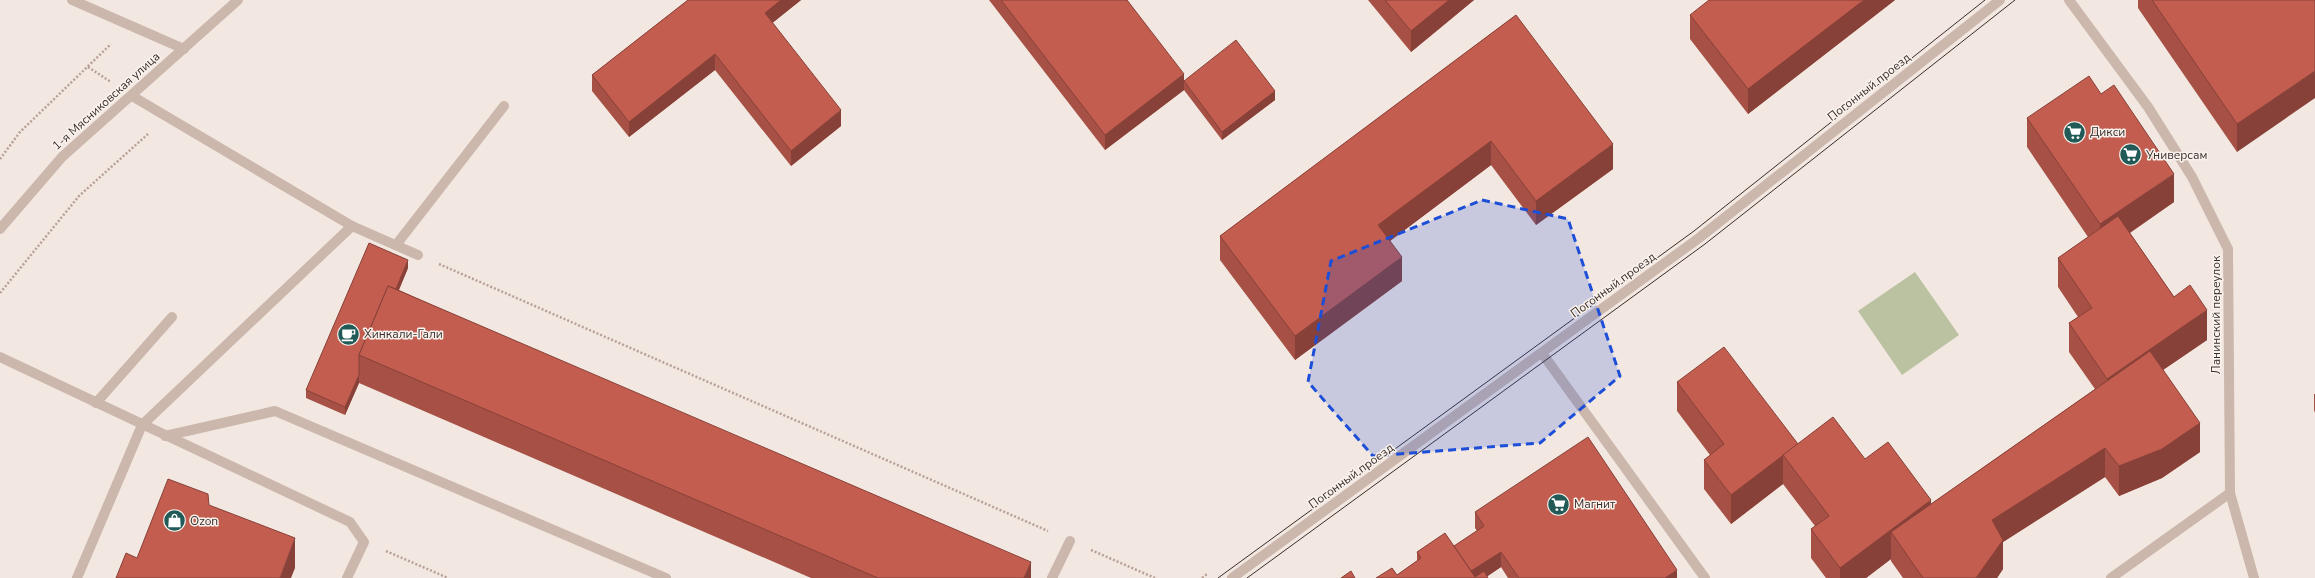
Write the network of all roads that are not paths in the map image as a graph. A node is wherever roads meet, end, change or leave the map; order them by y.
1 (72, 0) edge
2 (238, 0) edge
3 (2000, 0) edge
4 (2069, 0) edge
5 (184, 49) junction
6 (132, 96) junction
7 (504, 106) dead end
8 (352, 226) junction
9 (0, 230) edge
10 (396, 245) junction
11 (418, 255) road end
12 (172, 317) dead end
13 (1542, 353) junction
14 (0, 357) edge
15 (96, 403) junction
16 (142, 425) junction
17 (164, 436) junction
18 (2230, 494) junction
19 (1070, 541) road end
20 (77, 578) edge
21 (347, 578) edge
22 (666, 578) edge
23 (1052, 578) edge
24 (1232, 578) edge
25 (1705, 578) edge
26 (2111, 578) edge
27 (2254, 578) edge

1 - 5 street
2 - 5 street, 1-я Мясниковская улица
3 - 13 street, Погонный проезд
4 - 18 street, Ланинский переулок
5 - 6 street, 1-я Мясниковская улица
6 - 8 street
6 - 9 street, 1-я Мясниковская улица
7 - 10 street
8 - 10 street
8 - 16 street
10 - 11 street
12 - 15 street
13 - 24 street, Погонный проезд
13 - 25 street
14 - 15 street
15 - 16 street
16 - 17 street
16 - 20 street
17 - 21 street
17 - 22 street
18 - 26 street
18 - 27 street, Ланинский переулок
19 - 23 street

